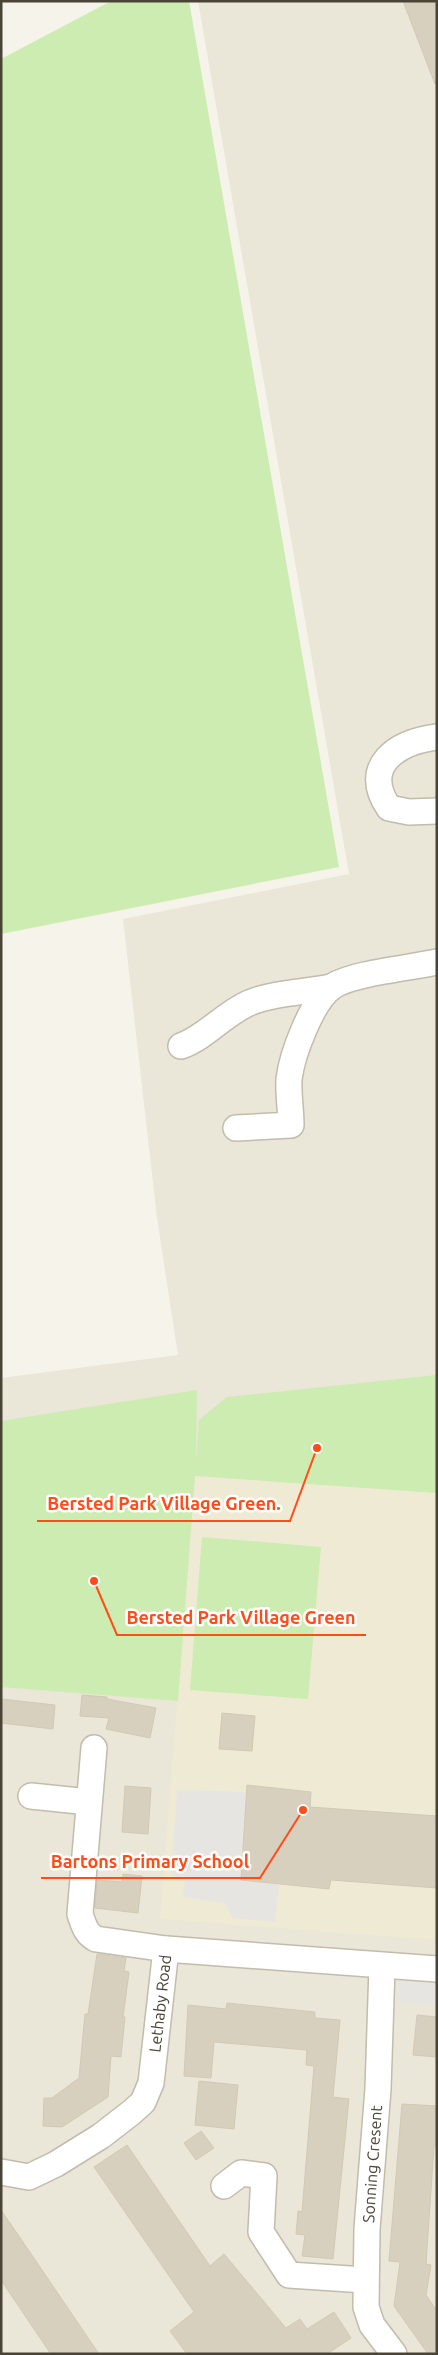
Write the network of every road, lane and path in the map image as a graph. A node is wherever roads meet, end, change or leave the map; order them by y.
1 (437, 737) edge
2 (437, 811) edge
3 (437, 962) edge
4 (332, 987) junction
5 (181, 1046) dead end
6 (236, 1128) dead end
7 (94, 1748) dead end
8 (31, 1796) dead end
9 (89, 1802) junction
10 (166, 1949) junction
11 (382, 1966) junction
12 (437, 1969) edge
13 (1, 2172) edge
14 (224, 2186) dead end
15 (365, 2280) junction
16 (394, 2354) edge

1 - 2 street
3 - 4 street
4 - 5 street
4 - 6 street
7 - 9 street
8 - 9 street
9 - 10 street
10 - 11 street, Lethaby Road
10 - 13 street, Lethaby Road
11 - 12 street, Lethaby Road
11 - 15 street, Sonning Cresent
14 - 15 street
15 - 16 street, Sonning Cresent

